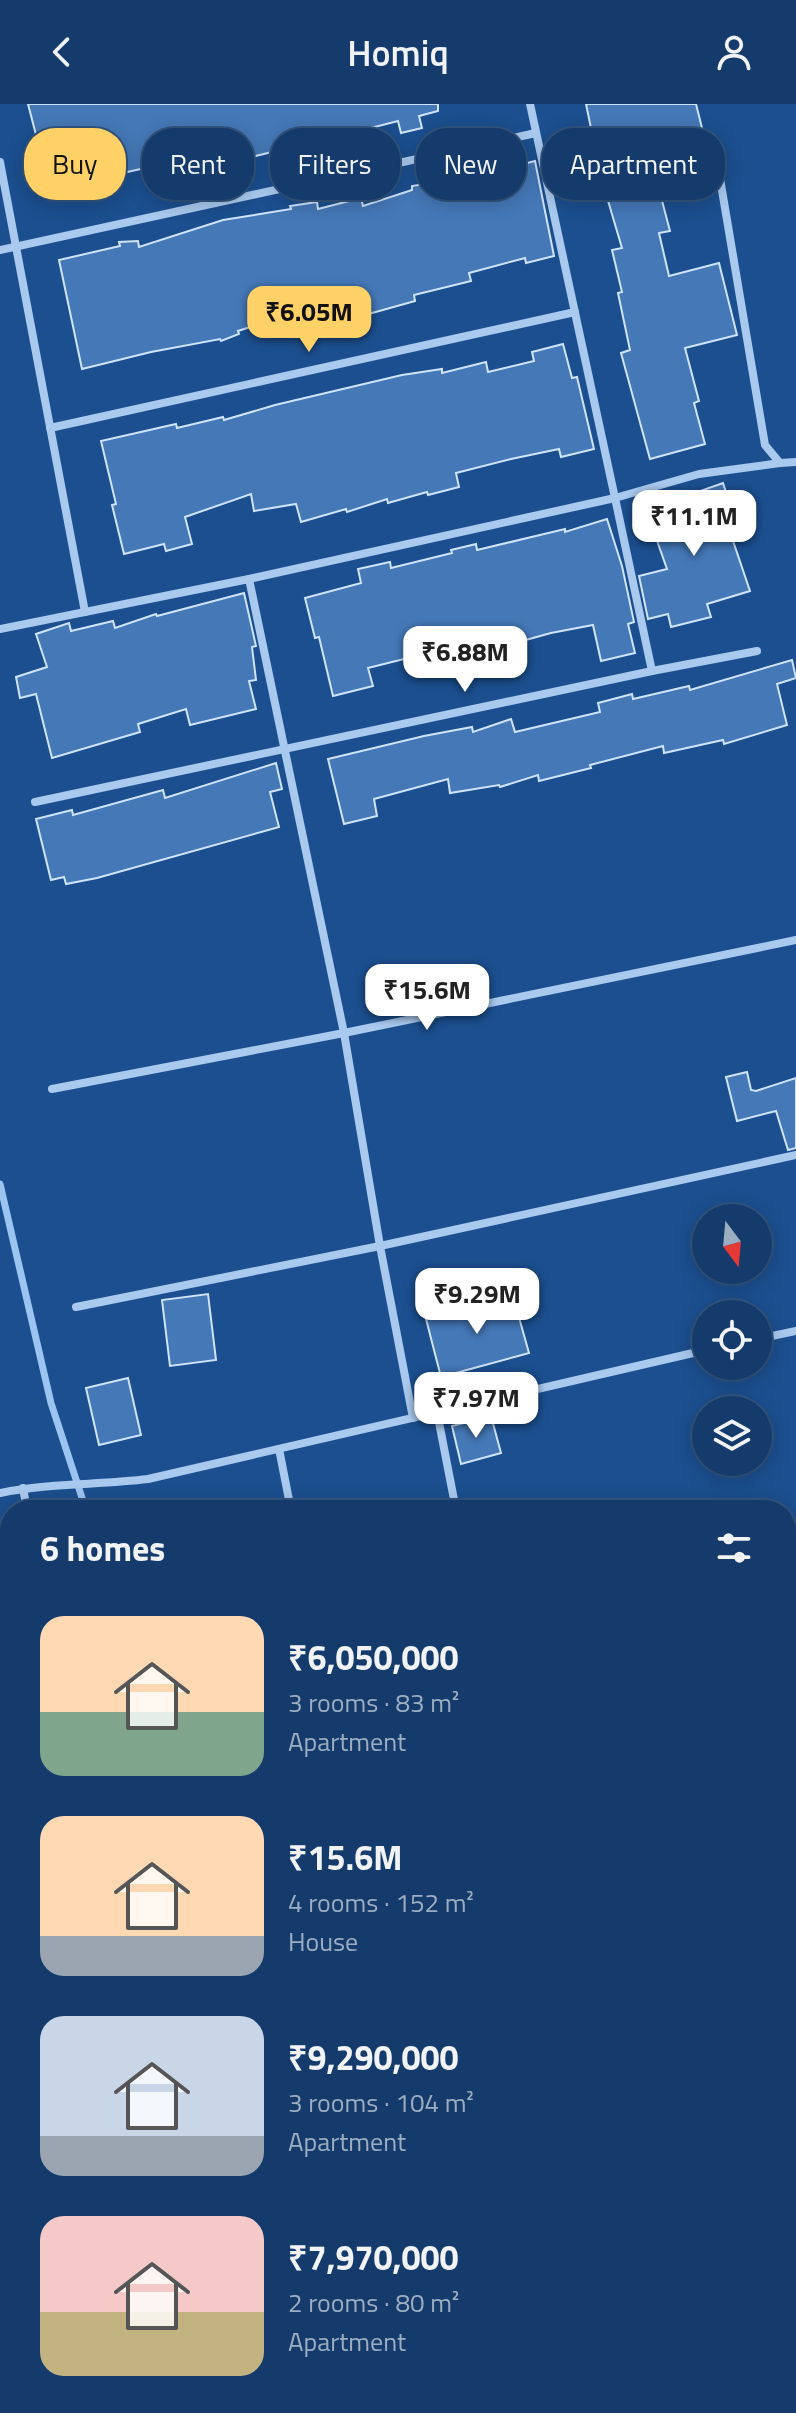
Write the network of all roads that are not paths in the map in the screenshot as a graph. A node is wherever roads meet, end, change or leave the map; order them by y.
1 (530, 104) edge
2 (536, 133) junction
3 (0, 162) edge
4 (723, 200) edge
5 (16, 247) junction
6 (0, 250) edge
7 (575, 312) junction
8 (50, 428) junction
9 (796, 462) edge
10 (780, 463) junction
11 (615, 498) junction
12 (249, 579) junction
13 (85, 612) junction
14 (0, 629) edge
15 (757, 651) dead end
16 (652, 671) junction
17 (283, 749) junction
18 (35, 802) dead end
19 (796, 940) edge
20 (344, 1033) junction
21 (52, 1089) dead end
22 (796, 1155) edge
23 (380, 1246) junction
24 (76, 1307) dead end
25 (796, 1331) edge
26 (772, 1336) edge
27 (692, 1353) edge
28 (437, 1412) junction
29 (413, 1418) junction
30 (279, 1449) junction
31 (23, 1488) junction
32 (0, 1493) edge
33 (25, 1500) edge
34 (289, 1500) edge
35 (454, 1500) edge

1 - 2 street
2 - 5 street
2 - 7 street
3 - 5 street
4 - 10 street
5 - 6 street
5 - 8 street
7 - 8 street
7 - 11 street
8 - 13 street
9 - 10 street
10 - 11 street
11 - 12 street
11 - 16 street
12 - 13 street
12 - 17 street
13 - 14 street
15 - 16 street
16 - 17 street
17 - 18 street
17 - 20 street
19 - 20 street
20 - 21 street
20 - 23 street
22 - 23 street
23 - 24 street
23 - 29 street
25 - 26 street
27 - 28 street
28 - 29 street
28 - 35 street
29 - 30 street
30 - 31 street
30 - 34 street
31 - 32 street
31 - 33 street

